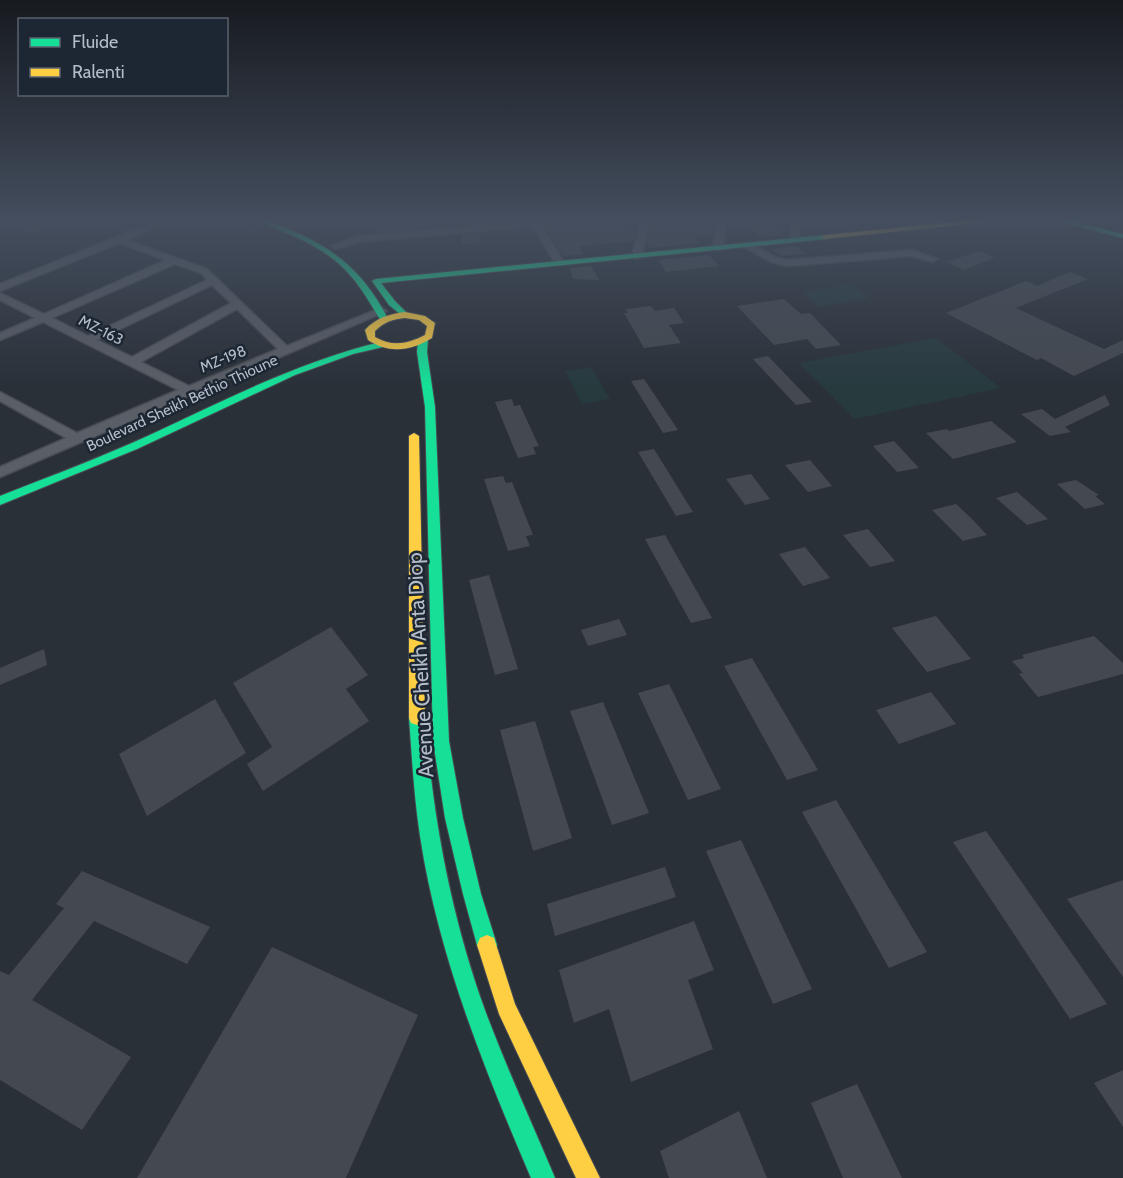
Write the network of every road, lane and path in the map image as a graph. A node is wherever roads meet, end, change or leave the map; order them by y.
1 (30, 276) edge
2 (139, 276) edge
3 (208, 276) edge
4 (358, 276) edge
5 (371, 276) edge
6 (427, 276) edge
7 (212, 281) junction
8 (376, 281) junction
9 (0, 288) edge
10 (0, 296) edge
11 (236, 305) junction
12 (383, 315) junction
13 (405, 315) junction
14 (43, 318) junction
15 (370, 330) junction
16 (0, 337) edge
17 (88, 340) junction
18 (423, 340) junction
19 (380, 345) junction
20 (286, 351) junction
21 (405, 357) junction
22 (132, 362) junction
23 (188, 390) junction
24 (414, 393) dead end
25 (0, 396) edge
26 (169, 398) junction
27 (183, 410) junction
28 (414, 421) dead end
29 (78, 439) junction
30 (0, 472) edge
31 (0, 489) edge
32 (0, 501) edge
33 (543, 1178) edge
34 (588, 1178) edge

1 - 9 street
2 - 14 street
3 - 7 street
4 - 12 main road
5 - 8 main road
6 - 8 main road
7 - 11 street
7 - 17 street
8 - 13 main road
10 - 14 street, MZ-163
11 - 20 street
11 - 22 street
12 - 13 main road
12 - 15 main road, Boulevard Sheikh Bethio Thioune
12 - 20 street, MZ-198
13 - 18 main road, Avenue Cheikh Anta Diop
14 - 16 street
14 - 17 street, MZ-163
15 - 19 main road
15 - 27 main road, Boulevard Sheikh Bethio Thioune
17 - 22 street, MZ-163
18 - 21 main road
18 - 34 main road, Avenue Cheikh Anta Diop
19 - 21 main road, Boulevard Sheikh Bethio Thioune
19 - 32 main road, Boulevard Sheikh Bethio Thioune
20 - 23 street, MZ-198
21 - 24 main road
22 - 23 street, MZ-163
23 - 26 street, MZ-198
25 - 29 street
26 - 27 street
26 - 29 street, MZ-198
27 - 31 main road, Boulevard Sheikh Bethio Thioune
28 - 33 main road, Avenue Cheikh Anta Diop
29 - 30 street, MZ-198

